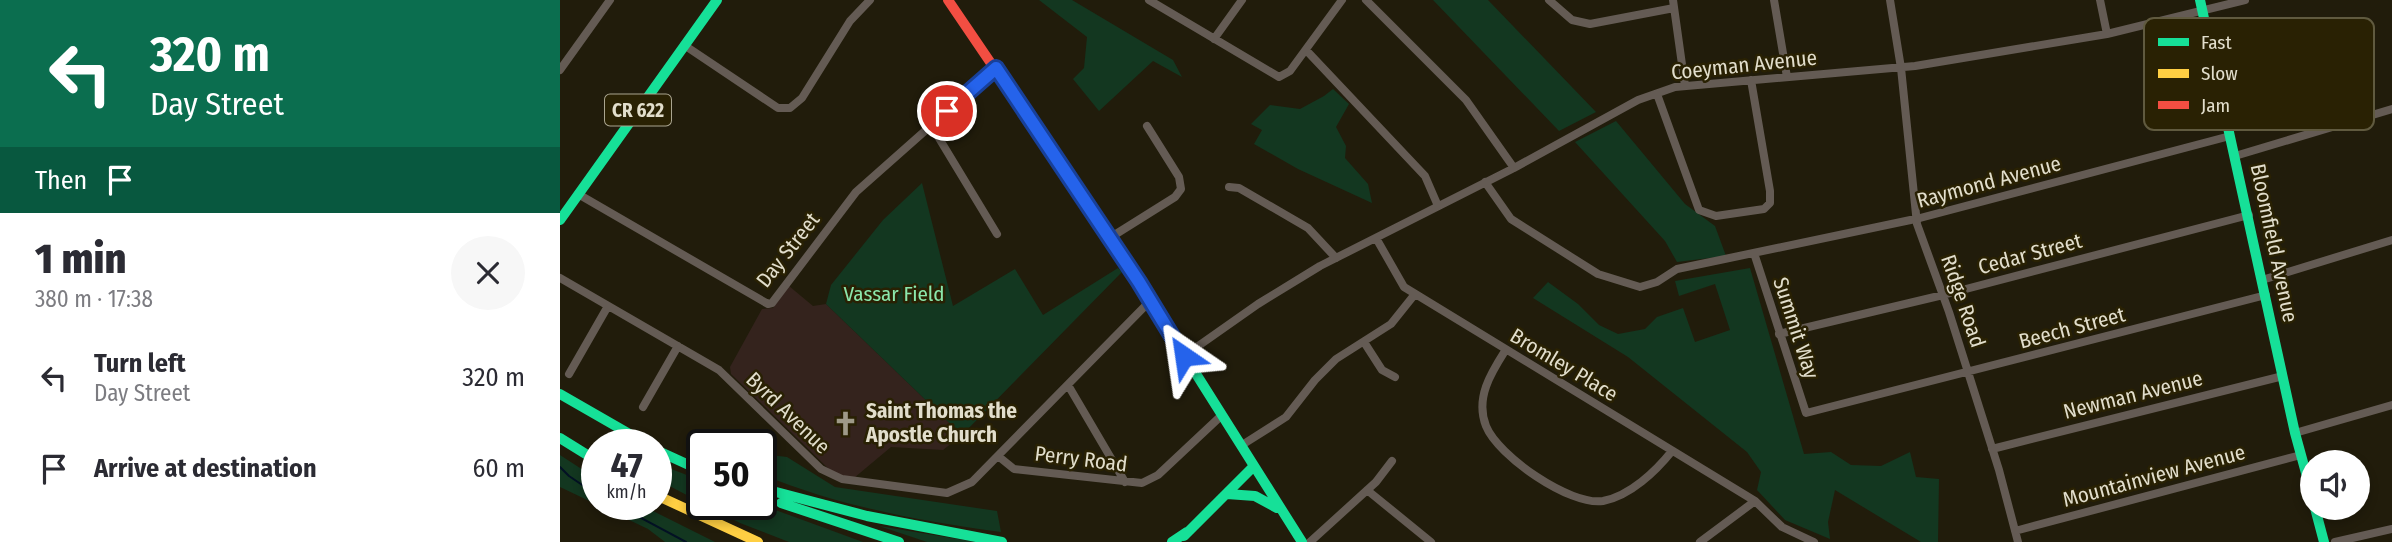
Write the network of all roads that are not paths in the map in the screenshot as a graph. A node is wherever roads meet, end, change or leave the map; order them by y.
1 (610, 0) edge
2 (717, 0) edge
3 (870, 0) edge
4 (948, 0) edge
5 (1149, 0) edge
6 (1242, 0) edge
7 (1342, 0) edge
8 (1366, 0) edge
9 (1549, 0) edge
10 (1774, 0) edge
11 (1889, 0) edge
12 (2100, 0) edge
13 (2245, 0) edge
14 (1674, 4) edge
15 (2201, 6) edge
16 (2161, 18) edge
17 (2144, 23) edge
18 (2107, 34) junction
19 (1214, 39) junction
20 (684, 45) junction
21 (1306, 50) junction
22 (1901, 67) junction
23 (996, 68) junction
24 (560, 70) edge
25 (1787, 77) junction
26 (1751, 80) junction
27 (1685, 86) junction
28 (1657, 94) junction
29 (2392, 109) edge
30 (2374, 114) edge
31 (931, 125) junction
32 (1147, 126) dead end
33 (2229, 130) edge
34 (2322, 130) edge
35 (2230, 136) junction
36 (2235, 156) junction
37 (1514, 168) junction
38 (1485, 182) junction
39 (1228, 187) dead end
40 (578, 194) junction
41 (1438, 206) junction
42 (2249, 215) junction
43 (1916, 219) junction
44 (560, 220) edge
45 (997, 234) dead end
46 (1376, 238) junction
47 (1108, 239) junction
48 (2392, 240) edge
49 (1754, 253) junction
50 (1336, 258) junction
51 (560, 278) edge
52 (2262, 280) junction
53 (1415, 294) junction
54 (1943, 295) junction
55 (2266, 295) junction
56 (1150, 301) junction
57 (608, 306) junction
58 (1779, 334) junction
59 (1364, 342) junction
60 (678, 346) junction
61 (1505, 351) junction
62 (1184, 356) junction
63 (1968, 373) junction
64 (569, 374) dead end
65 (2283, 376) junction
66 (1395, 377) dead end
67 (1068, 385) junction
68 (560, 394) edge
69 (2392, 405) edge
70 (643, 407) dead end
71 (1806, 413) joint
72 (1222, 415) junction
73 (621, 429) edge
74 (2295, 433) junction
75 (560, 438) edge
76 (1242, 445) junction
77 (1992, 449) junction
78 (2300, 450) edge
79 (581, 451) edge
80 (1672, 451) junction
81 (2300, 454) edge
82 (998, 456) junction
83 (1392, 461) dead end
84 (1254, 466) junction
85 (1125, 482) junction
86 (1367, 490) junction
87 (777, 492) edge
88 (1227, 494) junction
89 (777, 500) edge
90 (1755, 501) junction
91 (672, 503) edge
92 (1286, 517) junction
93 (2318, 520) edge
94 (2392, 528) edge
95 (2015, 531) junction
96 (1180, 540) edge
97 (756, 542) edge
98 (899, 542) edge
99 (1002, 542) edge
100 (1302, 542) edge
101 (1310, 542) edge
102 (1431, 542) edge
103 (1700, 542) edge
104 (1814, 542) edge
105 (2018, 542) edge
106 (2324, 542) edge
107 (2335, 542) edge

1 - 24 street
2 - 20 main road, CR 622
3 - 20 street
4 - 23 main road
5 - 19 street
6 - 19 street
7 - 21 street
8 - 37 street
9 - 14 street
10 - 25 street
11 - 22 street, Ridge Road
12 - 18 street
13 - 15 street, Coeyman Avenue
14 - 27 street
15 - 16 street, Coeyman Avenue
17 - 18 street, Coeyman Avenue
18 - 22 street, Coeyman Avenue
19 - 21 street
20 - 40 main road, CR 622
21 - 41 street
22 - 25 street, Coeyman Avenue
22 - 43 street, Ridge Road
23 - 31 street, Day Street
23 - 47 main road
25 - 26 street, Coeyman Avenue
26 - 27 street, Coeyman Avenue
26 - 28 street
27 - 28 street, Coeyman Avenue
28 - 37 street, Coeyman Avenue
29 - 30 street
31 - 40 street, Day Street
31 - 45 street
32 - 47 street
33 - 35 main road, Bloomfield Avenue
34 - 36 street
35 - 36 main road, Bloomfield Avenue
35 - 43 street, Raymond Avenue
36 - 42 main road, Bloomfield Avenue
37 - 38 street, Coeyman Avenue
38 - 41 street, Coeyman Avenue
38 - 49 street, Raymond Avenue
39 - 50 street
40 - 44 main road, CR 622
41 - 46 street, Coeyman Avenue
42 - 52 main road, Bloomfield Avenue
42 - 54 street, Cedar Street
43 - 49 street, Raymond Avenue
43 - 54 street, Ridge Road
46 - 50 street, Coeyman Avenue
46 - 53 street, Bromley Place
47 - 56 main road
48 - 52 street
49 - 58 street, Summit Way
50 - 62 street, Coeyman Avenue
51 - 57 street, Byrd Avenue
52 - 55 main road, Bloomfield Avenue
53 - 59 street
53 - 61 street, Bromley Place
54 - 58 street, Cedar Street
54 - 63 street, Ridge Road
55 - 63 street, Beech Street
55 - 65 main road, Bloomfield Avenue
56 - 62 main road
56 - 67 street, Byrd Avenue
57 - 60 street, Byrd Avenue
57 - 64 street
58 - 71 street, Summit Way
59 - 66 street
59 - 76 street
60 - 70 street
60 - 82 street, Byrd Avenue
61 - 80 street, Bromley Place
61 - 80 street
62 - 72 main road
63 - 71 street, Beech Street
63 - 77 street, Ridge Road
65 - 74 main road, Bloomfield Avenue
65 - 77 street, Newman Avenue
67 - 82 street, Byrd Avenue
67 - 85 street
68 - 73 main road
69 - 74 street
72 - 76 main road
72 - 85 street, Perry Road
74 - 78 main road, Bloomfield Avenue
75 - 79 main road
76 - 84 main road
77 - 95 street, Ridge Road
80 - 90 street, Bromley Place
81 - 95 street, Mountainview Avenue
82 - 85 street, Perry Road
83 - 86 street
84 - 88 main road
84 - 92 main road
86 - 101 street
86 - 102 street
87 - 99 main road
88 - 92 main road
88 - 96 main road
89 - 98 main road
90 - 103 street
90 - 104 street, Bromley Place
91 - 97 main road
92 - 100 main road
93 - 106 main road
94 - 107 street
95 - 105 street, Ridge Road

